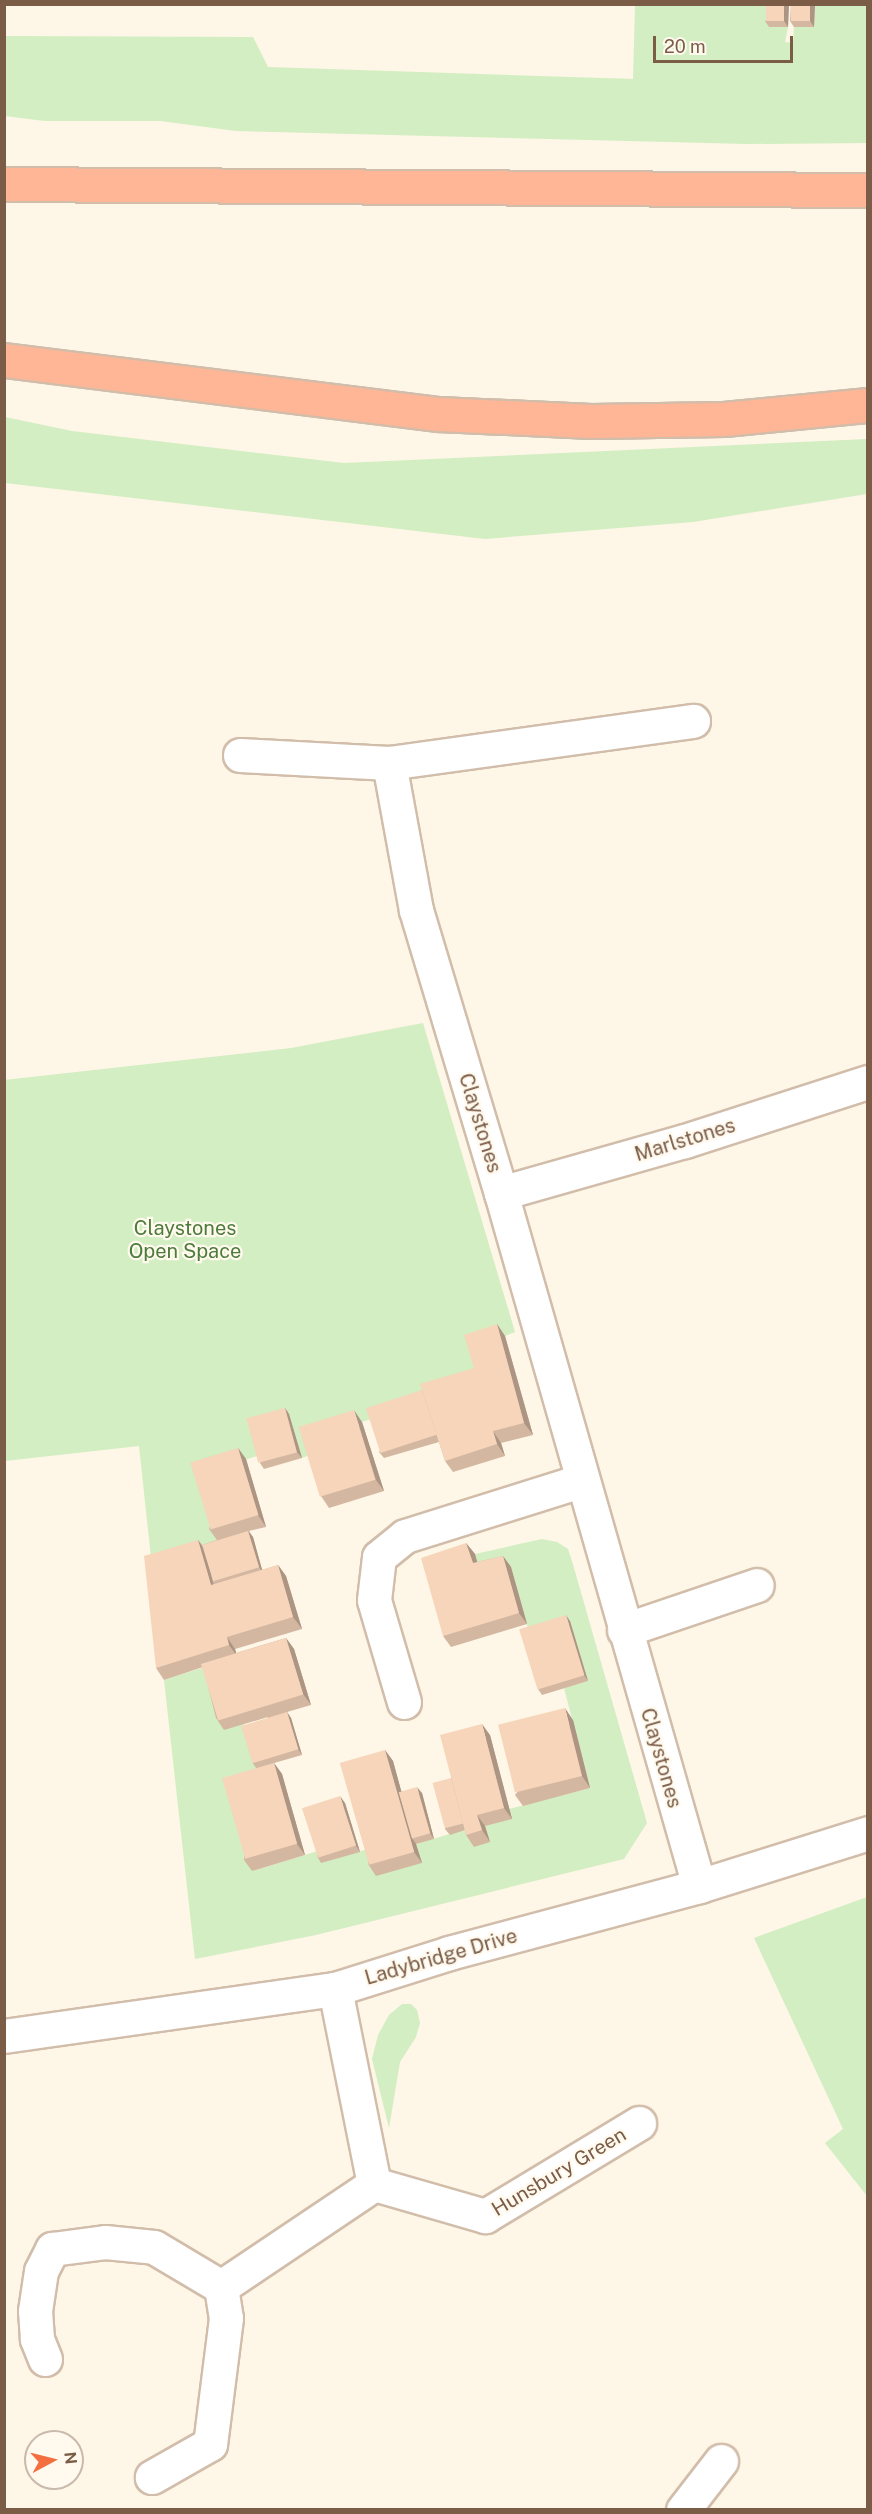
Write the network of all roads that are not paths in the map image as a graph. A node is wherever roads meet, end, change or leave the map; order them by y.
1 (4, 184) edge
2 (867, 190) edge
3 (4, 360) edge
4 (867, 405) edge
5 (693, 721) dead end
6 (240, 755) dead end
7 (389, 763) junction
8 (867, 1082) edge
9 (501, 1193) junction
10 (580, 1481) junction
11 (757, 1585) dead end
12 (624, 1630) junction
13 (404, 1702) dead end
14 (867, 1833) edge
15 (699, 1886) junction
16 (335, 1989) junction
17 (4, 2036) edge
18 (639, 2123) dead end
19 (374, 2184) junction
20 (221, 2287) junction
21 (45, 2359) dead end
22 (721, 2461) dead end
23 (152, 2477) dead end
24 (683, 2510) edge

1 - 2 highway
3 - 4 highway
5 - 7 street
6 - 7 street
7 - 9 street, Claystones
8 - 9 street, Marlstones
9 - 10 street, Claystones
10 - 12 street, Claystones
10 - 13 street
11 - 12 street
12 - 15 street, Claystones
14 - 15 street, Ladybridge Drive
15 - 16 street, Ladybridge Drive
16 - 17 street, Ladybridge Drive
16 - 19 street
18 - 19 street, Hunsbury Green
19 - 20 street
20 - 21 street
20 - 23 street
22 - 24 street

